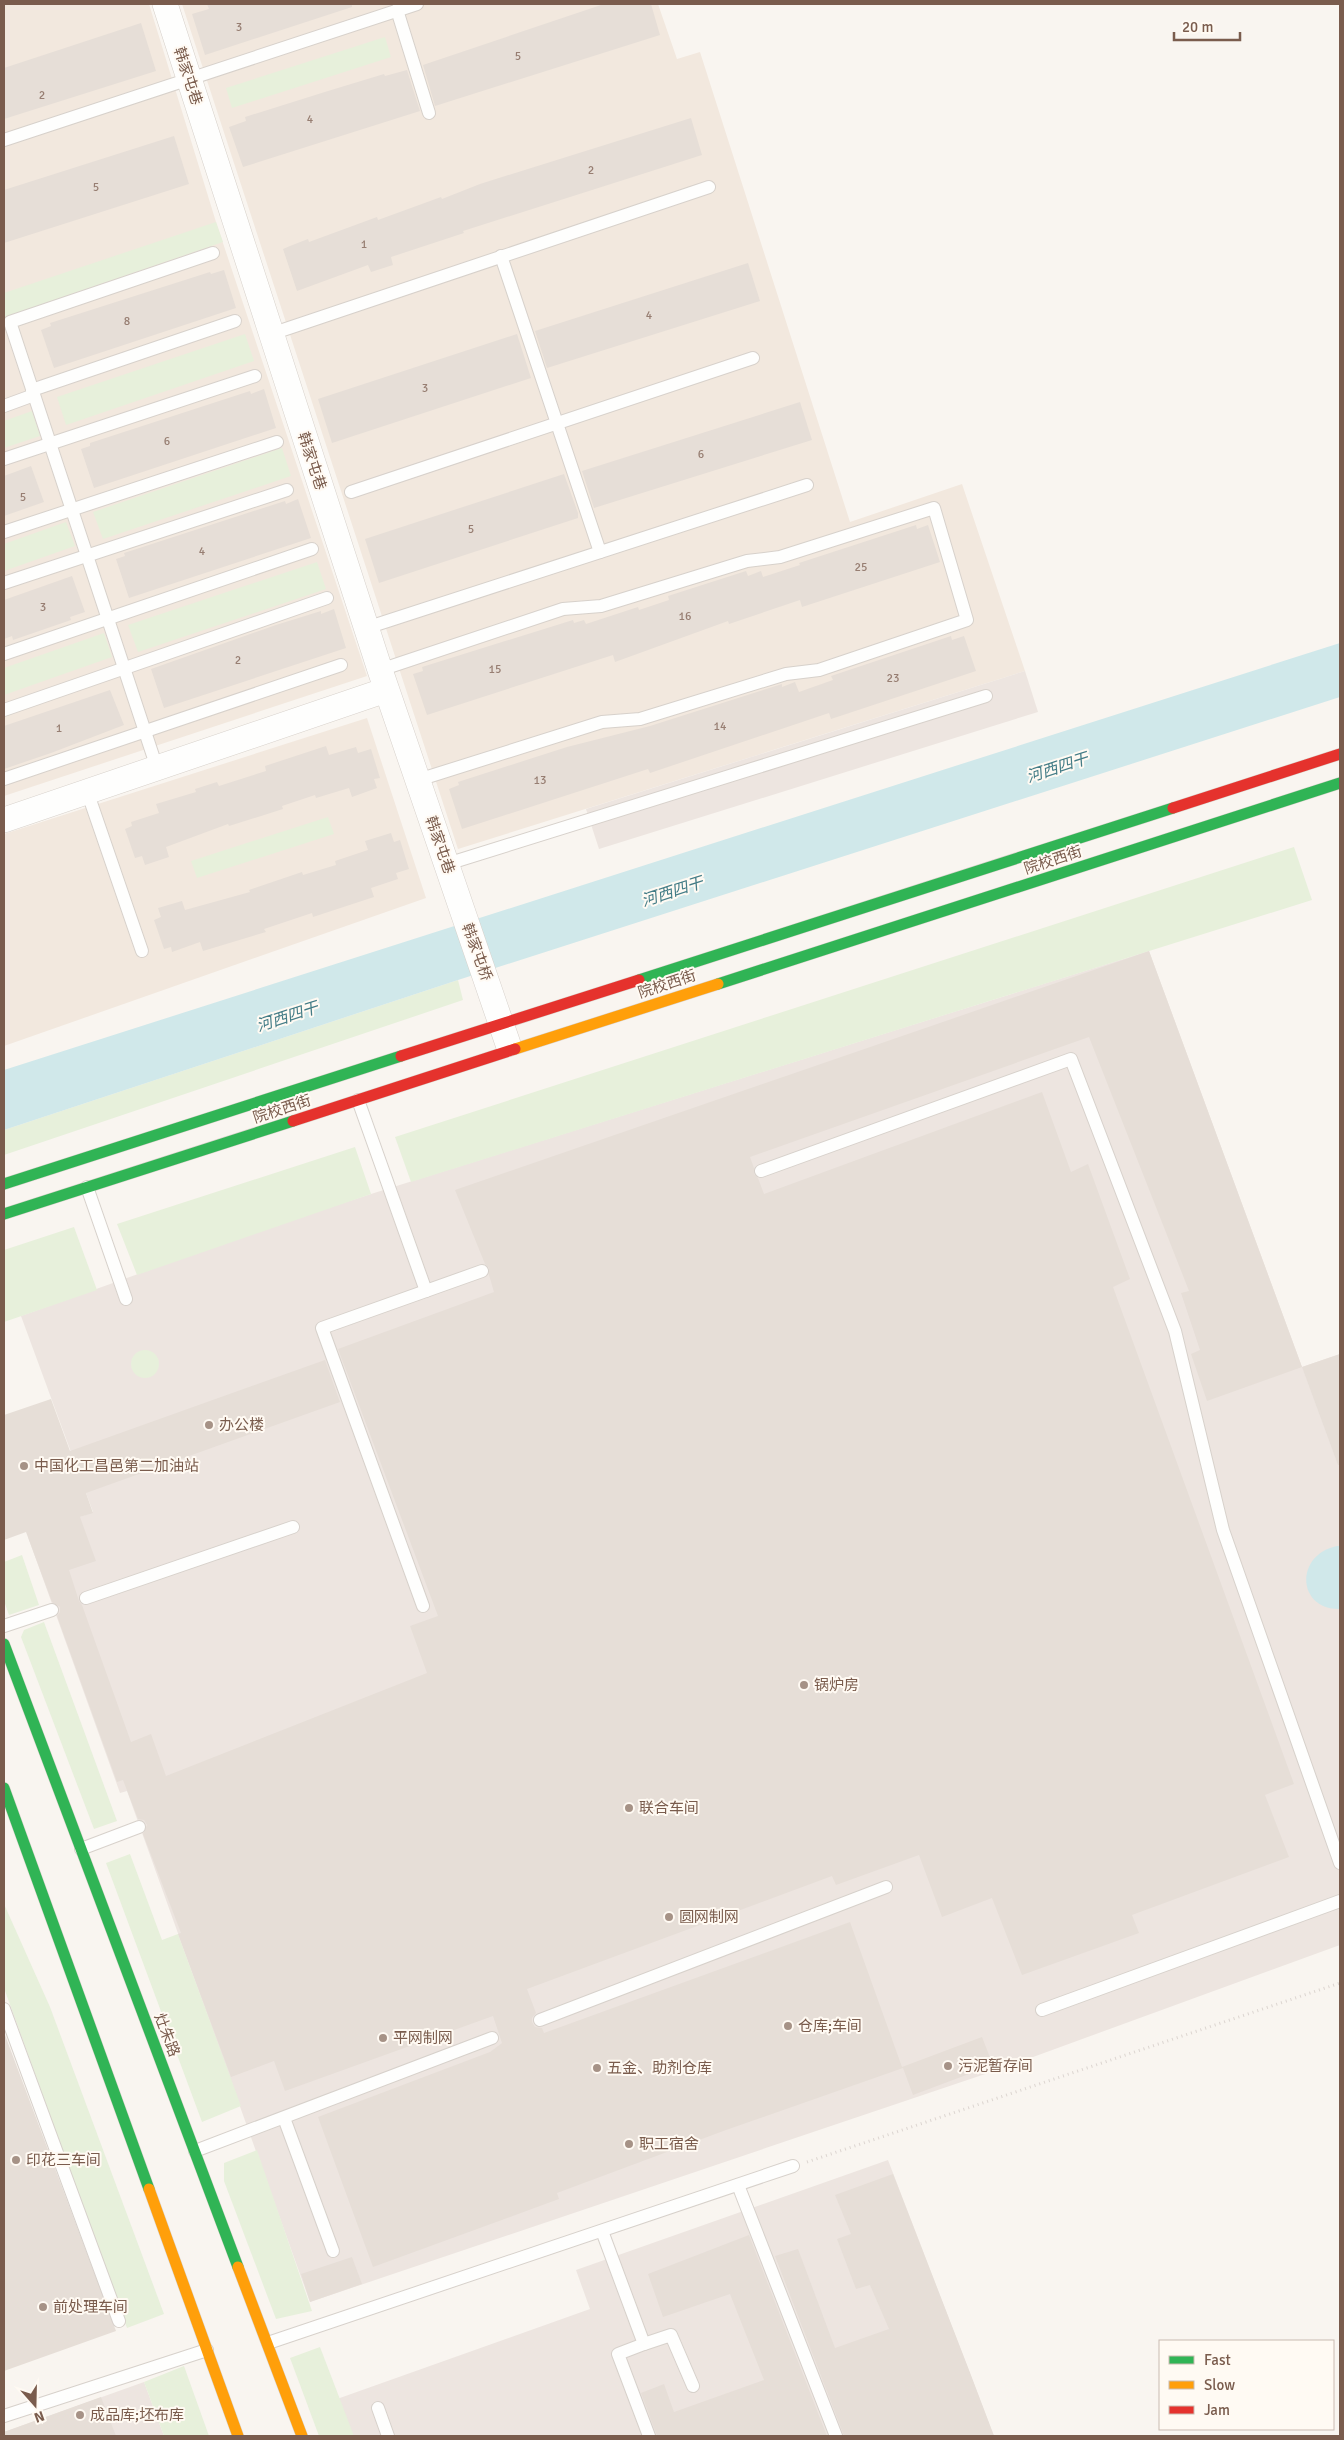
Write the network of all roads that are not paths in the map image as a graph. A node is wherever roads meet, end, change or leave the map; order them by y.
1 (165, 4) edge
2 (417, 4) edge
3 (397, 10) junction
4 (190, 80) junction
5 (429, 113) dead end
6 (4, 140) edge
7 (709, 187) dead end
8 (213, 253) dead end
9 (501, 256) junction
10 (235, 321) dead end
11 (8, 331) edge
12 (271, 334) junction
13 (753, 358) dead end
14 (255, 376) dead end
15 (34, 392) junction
16 (4, 406) edge
17 (557, 423) junction
18 (277, 442) dead end
19 (50, 443) junction
20 (4, 459) edge
21 (807, 485) dead end
22 (287, 490) dead end
23 (351, 492) dead end
24 (72, 510) junction
25 (4, 532) edge
26 (312, 549) dead end
27 (600, 552) junction
28 (87, 555) junction
29 (4, 583) edge
30 (327, 598) dead end
31 (108, 619) junction
32 (366, 628) junction
33 (4, 654) edge
34 (341, 665) dead end
35 (124, 668) junction
36 (383, 680) junction
37 (986, 696) dead end
38 (4, 710) edge
39 (145, 732) junction
40 (1340, 754) edge
41 (157, 768) junction
42 (4, 779) edge
43 (418, 780) junction
44 (1340, 783) edge
45 (87, 791) junction
46 (4, 820) edge
47 (447, 864) junction
48 (464, 917) joint
49 (142, 951) dead end
50 (502, 1024) junction
51 (510, 1051) junction
52 (358, 1100) junction
53 (761, 1171) dead end
54 (4, 1184) edge
55 (87, 1187) junction
56 (4, 1214) edge
57 (482, 1271) dead end
58 (426, 1291) junction
59 (126, 1299) dead end
60 (293, 1526) dead end
61 (86, 1598) dead end
62 (422, 1606) dead end
63 (52, 1610) dead end
64 (4, 1626) edge
65 (4, 1644) edge
66 (4, 1788) edge
67 (138, 1827) dead end
68 (81, 1849) junction
69 (1340, 1863) edge
70 (886, 1887) dead end
71 (1340, 1901) edge
72 (4, 2008) edge
73 (1042, 2010) dead end
74 (540, 2020) dead end
75 (492, 2038) dead end
76 (284, 2118) junction
77 (195, 2151) junction
78 (793, 2166) road end
79 (738, 2185) junction
80 (602, 2231) junction
81 (333, 2251) dead end
82 (119, 2321) dead end
83 (268, 2343) junction
84 (644, 2344) junction
85 (207, 2350) junction
86 (693, 2386) dead end
87 (378, 2408) dead end
88 (4, 2416) edge
89 (238, 2436) edge
90 (302, 2436) edge
91 (388, 2436) edge
92 (650, 2436) edge
93 (836, 2436) edge

1 - 4 street, 韩家屯巷
2 - 3 lane
3 - 4 lane
3 - 5 lane
4 - 6 lane
4 - 12 street, 韩家屯巷
7 - 9 lane
8 - 11 lane
9 - 12 lane
9 - 17 lane
10 - 15 lane
11 - 15 lane
12 - 32 street, 韩家屯巷
13 - 17 lane
14 - 19 lane
15 - 16 lane
15 - 19 lane
17 - 23 lane
17 - 27 lane
18 - 24 lane
19 - 20 lane
19 - 24 lane
21 - 27 lane
22 - 28 lane
24 - 25 lane
24 - 28 lane
26 - 31 lane
27 - 32 lane
28 - 29 lane
28 - 31 lane
30 - 35 lane
31 - 33 lane
31 - 35 lane
32 - 36 street, 韩家屯巷
34 - 39 lane
35 - 38 lane
35 - 39 lane
36 - 41 street
36 - 43 street, 韩家屯巷
36 - 43 lane
37 - 47 lane
39 - 41 lane
39 - 42 lane
40 - 50 main road, 院校西街
41 - 45 street
43 - 47 street, 韩家屯巷
44 - 51 main road, 院校西街
45 - 46 street
45 - 49 lane
47 - 48 street, 韩家屯巷
48 - 50 street, 韩家屯桥
50 - 51 street
50 - 54 main road, 院校西街
51 - 52 main road, 院校西街
52 - 55 main road, 院校西街
52 - 58 lane
53 - 69 lane
55 - 56 main road, 院校西街
55 - 59 lane
57 - 58 lane
58 - 62 lane
60 - 61 lane
63 - 64 lane
65 - 68 main road, 灶朱路
66 - 85 main road
67 - 68 lane
68 - 77 main road, 灶朱路
70 - 74 lane
71 - 73 lane
72 - 82 lane
75 - 76 lane
76 - 77 lane
76 - 81 lane
77 - 83 main road, 灶朱路
78 - 79 lane
79 - 80 lane
79 - 93 lane
80 - 83 lane
80 - 84 lane
83 - 90 main road, 灶朱路
84 - 86 lane
84 - 92 lane
85 - 88 lane
85 - 89 main road
87 - 91 lane

